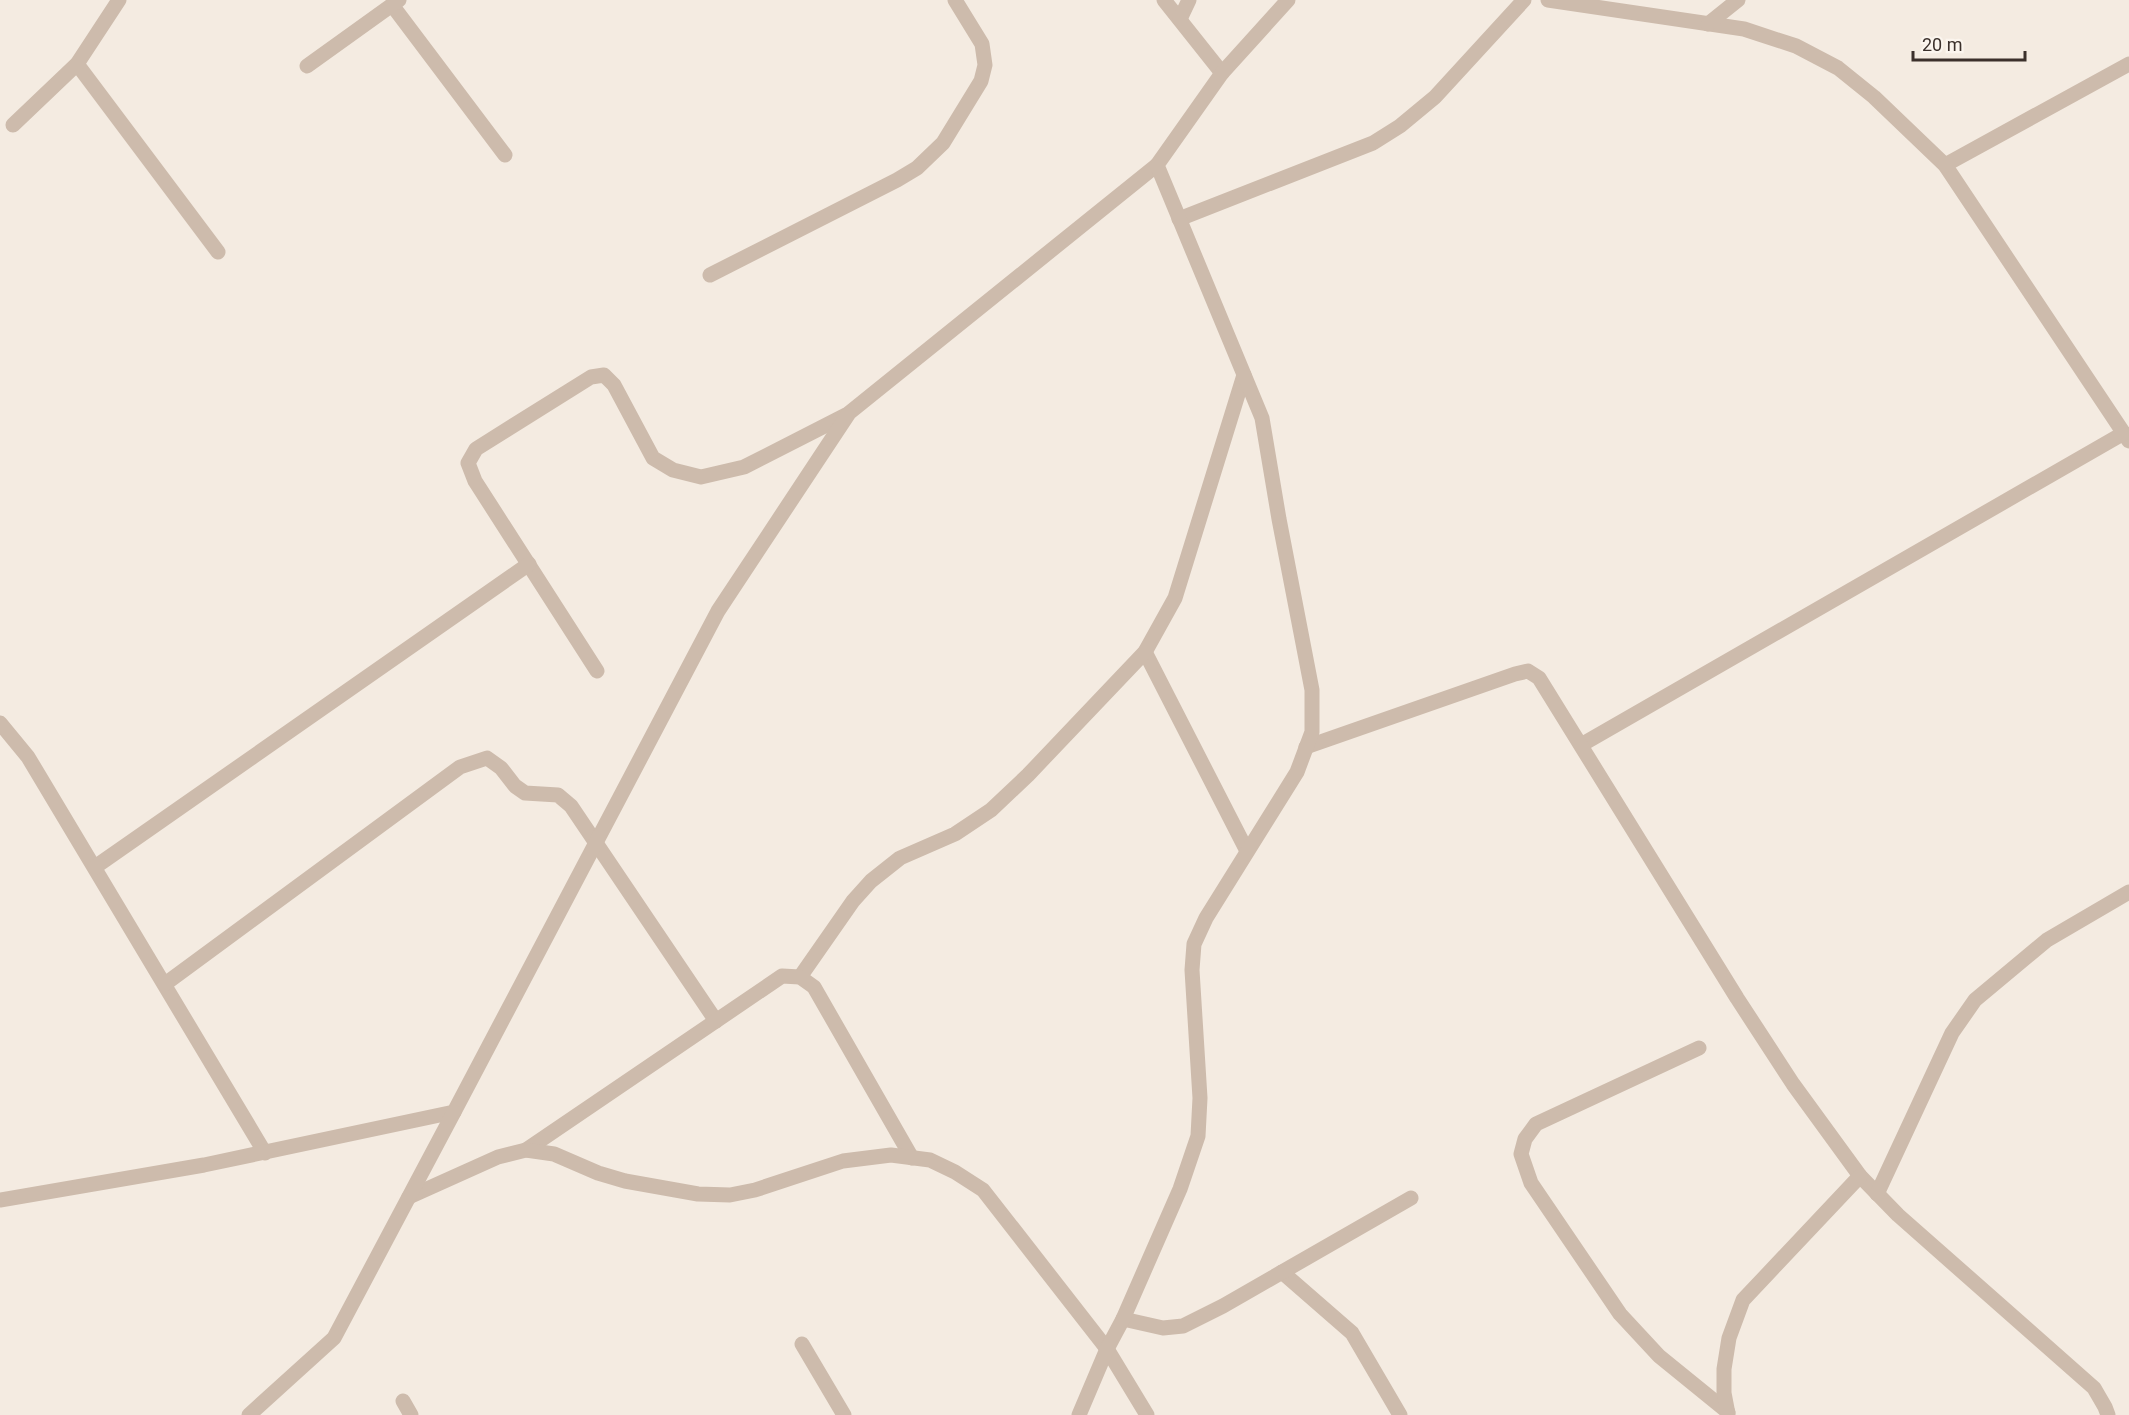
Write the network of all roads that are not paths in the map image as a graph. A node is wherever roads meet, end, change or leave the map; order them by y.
1 (119, 0) edge
2 (955, 0) edge
3 (1164, 0) edge
4 (1189, 0) edge
5 (1288, 0) edge
6 (1524, 0) edge
7 (1548, 0) edge
8 (1738, 0) edge
9 (395, 2) edge
10 (1180, 19) junction
11 (1708, 24) junction
12 (2129, 63) edge
13 (77, 64) junction
14 (307, 66) dead end
15 (1222, 73) junction
16 (13, 125) dead end
17 (505, 155) dead end
18 (1157, 165) junction
19 (1946, 165) junction
20 (1179, 219) junction
21 (218, 252) dead end
22 (710, 275) dead end
23 (1244, 375) junction
24 (849, 413) junction
25 (2126, 436) edge
26 (529, 564) junction
27 (1145, 652) junction
28 (597, 671) dead end
29 (0, 723) edge
30 (1581, 745) junction
31 (1306, 747) junction
32 (595, 844) junction
33 (1247, 851) junction
34 (95, 867) junction
35 (2129, 892) edge
36 (800, 976) junction
37 (165, 984) junction
38 (716, 1021) junction
39 (1699, 1048) dead end
40 (454, 1112) junction
41 (526, 1150) junction
42 (265, 1153) junction
43 (912, 1158) junction
44 (1860, 1176) junction
45 (1877, 1194) junction
46 (409, 1197) junction
47 (1411, 1198) dead end
48 (0, 1200) edge
49 (1282, 1272) junction
50 (1123, 1319) junction
51 (802, 1344) dead end
52 (1107, 1349) junction
53 (1728, 1414) edge
54 (249, 1415) edge
55 (844, 1415) edge
56 (1079, 1415) edge
57 (1147, 1415) edge
58 (1400, 1415) edge
59 (2108, 1415) edge

1 - 13 street
2 - 22 street
3 - 10 street
4 - 10 street
5 - 15 street
6 - 20 street
7 - 11 street
8 - 11 street
9 - 14 street
9 - 17 street
10 - 15 street
11 - 19 street
12 - 19 street
13 - 16 street
13 - 21 street
15 - 18 street
18 - 20 street
18 - 24 street
19 - 25 street
20 - 23 street
23 - 27 street
23 - 31 street
24 - 26 street
24 - 32 street
25 - 30 street
26 - 28 street
26 - 34 street
27 - 33 street
27 - 36 street
29 - 34 street
30 - 31 street
30 - 44 street
31 - 33 street
32 - 37 street
32 - 38 street
32 - 40 street
33 - 50 street
34 - 37 street
35 - 45 street
36 - 38 street
36 - 43 street
37 - 42 street
38 - 41 street
39 - 53 street
40 - 42 street
40 - 46 street
41 - 43 street
41 - 46 street
42 - 48 street
43 - 52 street
44 - 45 street
44 - 53 street
45 - 59 street
46 - 54 street
47 - 49 street
49 - 50 street
49 - 58 street
50 - 52 street
51 - 55 street
52 - 56 street
52 - 57 street

